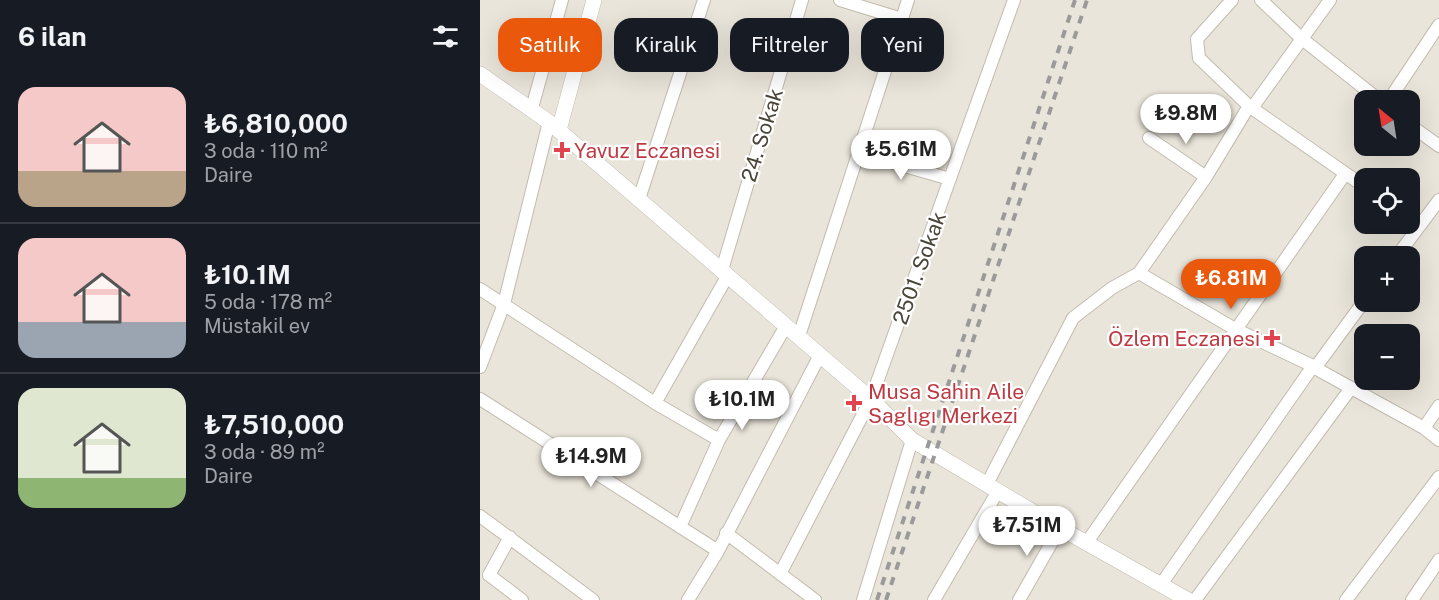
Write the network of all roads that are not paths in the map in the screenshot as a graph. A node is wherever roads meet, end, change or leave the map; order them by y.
1 (562, 0) edge
2 (594, 0) edge
3 (704, 0) edge
4 (802, 0) edge
5 (840, 0) edge
6 (908, 0) edge
7 (1014, 0) edge
8 (1232, 0) edge
9 (1261, 0) edge
10 (1330, 0) edge
11 (899, 18) edge
12 (902, 18) edge
13 (1439, 26) edge
14 (1301, 38) junction
15 (885, 72) edge
16 (480, 74) edge
17 (1366, 90) edge
18 (1396, 90) edge
19 (1250, 107) junction
20 (532, 108) junction
21 (554, 126) junction
22 (1420, 132) edge
23 (1149, 138) dead end
24 (1439, 146) edge
25 (859, 153) junction
26 (1346, 174) junction
27 (1206, 177) junction
28 (951, 179) junction
29 (1354, 179) edge
30 (639, 199) junction
31 (1439, 201) edge
32 (1420, 218) edge
33 (725, 273) junction
34 (1139, 273) junction
35 (480, 289) edge
36 (504, 304) junction
37 (1356, 312) edge
38 (786, 326) junction
39 (1235, 329) junction
40 (799, 336) junction
41 (820, 355) junction
42 (480, 367) edge
43 (1314, 367) junction
44 (1350, 387) junction
45 (480, 399) edge
46 (871, 399) junction
47 (655, 403) junction
48 (1439, 406) edge
49 (1424, 428) junction
50 (720, 440) junction
51 (912, 440) junction
52 (1439, 440) edge
53 (1439, 477) edge
54 (993, 487) junction
55 (480, 516) edge
56 (680, 527) junction
57 (1060, 528) junction
58 (726, 533) junction
59 (510, 537) junction
60 (1087, 542) junction
61 (718, 551) junction
62 (1439, 560) edge
63 (780, 574) junction
64 (1167, 591) edge
65 (522, 600) edge
66 (592, 600) edge
67 (688, 600) edge
68 (815, 600) edge
69 (863, 600) edge
70 (934, 600) edge
71 (1019, 600) edge
72 (1188, 600) edge
73 (1195, 600) edge
74 (1346, 600) edge
75 (1412, 600) edge

1 - 20 street
2 - 21 street
3 - 30 street
4 - 33 street, 24. Sokak
5 - 11 street
6 - 12 street
7 - 28 street, 2501. Sokak
8 - 19 street
9 - 14 street
10 - 14 street
13 - 18 street
14 - 17 street
14 - 19 street
15 - 25 street
16 - 20 street
19 - 26 street
19 - 27 street
20 - 21 street
21 - 30 street
21 - 36 street
22 - 24 street
23 - 27 street
25 - 28 street
25 - 40 street
26 - 29 street
26 - 39 street
27 - 34 street
28 - 46 street, 2501. Sokak
30 - 33 street
31 - 32 street
33 - 38 street
33 - 47 street, 24. Sokak
34 - 39 street
34 - 54 street
35 - 36 street
36 - 42 street
36 - 47 street
37 - 43 street
38 - 40 street
38 - 50 street
39 - 43 street
39 - 60 street
40 - 41 street
41 - 46 street
41 - 58 street
43 - 44 street
43 - 64 street
44 - 49 street
44 - 73 street
45 - 56 street
46 - 51 street
46 - 63 street, 2501. Sokak
47 - 50 street
48 - 49 street
49 - 52 street
50 - 56 street
51 - 54 street
51 - 69 street
53 - 74 street
54 - 57 street
54 - 70 street
55 - 59 street
56 - 61 street
57 - 60 street
57 - 71 street
58 - 61 street
58 - 63 street
59 - 65 street
59 - 66 street
60 - 64 street
61 - 67 street
62 - 75 street
63 - 68 street
64 - 72 street

